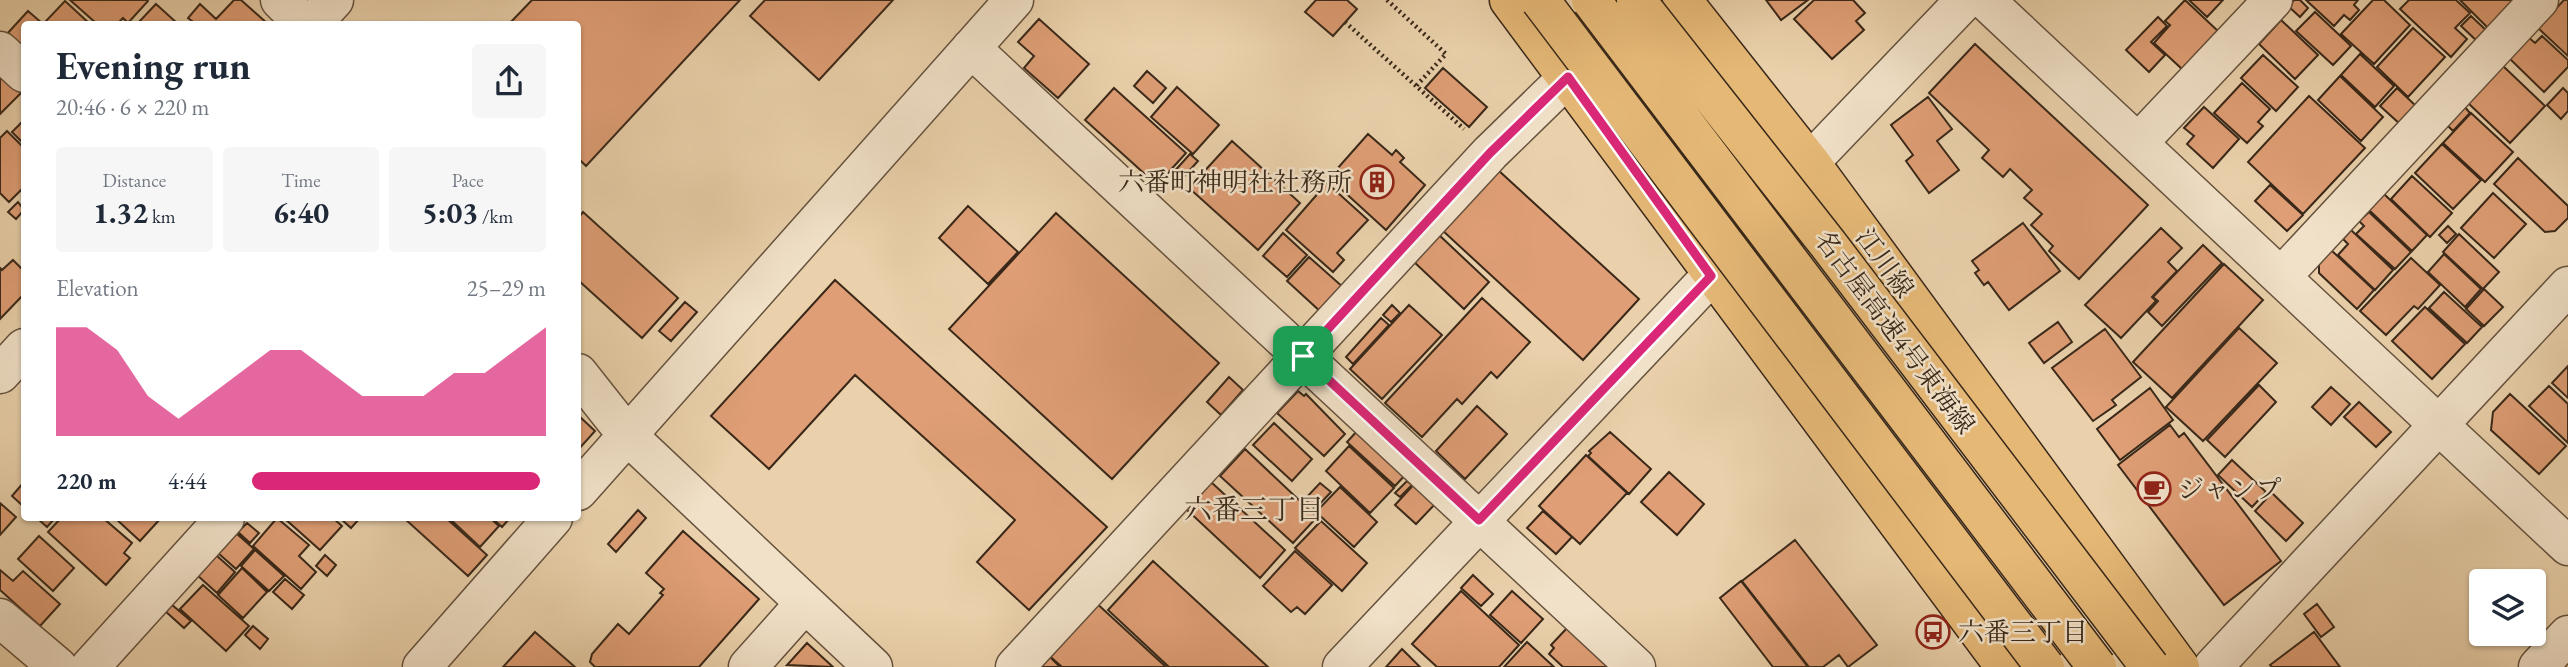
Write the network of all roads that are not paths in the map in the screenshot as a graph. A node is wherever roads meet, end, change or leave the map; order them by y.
1 (280, 0) edge
2 (334, 0) edge
3 (1014, 0) edge
4 (1509, 0) edge
5 (1540, 0) edge
6 (1591, 0) edge
7 (1636, 0) edge
8 (1682, 0) edge
9 (1965, 0) edge
10 (1985, 0) edge
11 (2273, 0) edge
12 (2539, 0) edge
13 (301, 21) edge
14 (315, 21) edge
15 (971, 48) junction
16 (0, 51) edge
17 (21, 70) edge
18 (1568, 77) junction
19 (2138, 143) junction
20 (1810, 162) junction
21 (1711, 276) junction
22 (2281, 277) junction
23 (2568, 286) edge
24 (21, 351) edge
25 (1303, 356) junction
26 (0, 374) edge
27 (581, 377) edge
28 (2438, 424) junction
29 (626, 435) junction
30 (581, 488) edge
31 (1479, 520) junction
32 (222, 521) edge
33 (551, 521) edge
34 (2568, 546) edge
35 (805, 603) junction
36 (0, 618) edge
37 (2568, 635) edge
38 (58, 667) edge
39 (90, 667) edge
40 (422, 667) edge
41 (748, 667) edge
42 (873, 667) edge
43 (1015, 667) edge
44 (1342, 667) edge
45 (1636, 667) edge
46 (2004, 667) edge
47 (2045, 667) edge
48 (2097, 667) edge
49 (2150, 667) edge
50 (2180, 667) edge
51 (2213, 667) edge
52 (2538, 667) edge

1 - 13 street
2 - 14 street
3 - 15 street
4 - 18 main road
5 - 47 main road, bridge
6 - 48 main road, bridge
7 - 49 main road, 名古屋高速4号東海線, bridge
8 - 20 main road, 江川線
9 - 20 street
10 - 19 street
11 - 19 street
12 - 22 street
15 - 25 street
15 - 29 street
16 - 17 street
18 - 21 main road
18 - 25 street
19 - 22 street
20 - 21 street
20 - 50 main road, 江川線
21 - 31 street
21 - 46 main road
22 - 28 street
23 - 28 street
24 - 26 street
25 - 31 street
25 - 43 street
27 - 29 street
28 - 34 street
28 - 51 street
29 - 30 street
29 - 35 street
31 - 44 street
31 - 45 street
32 - 39 street
33 - 40 street
35 - 41 street
35 - 42 street
36 - 38 street
37 - 52 street

